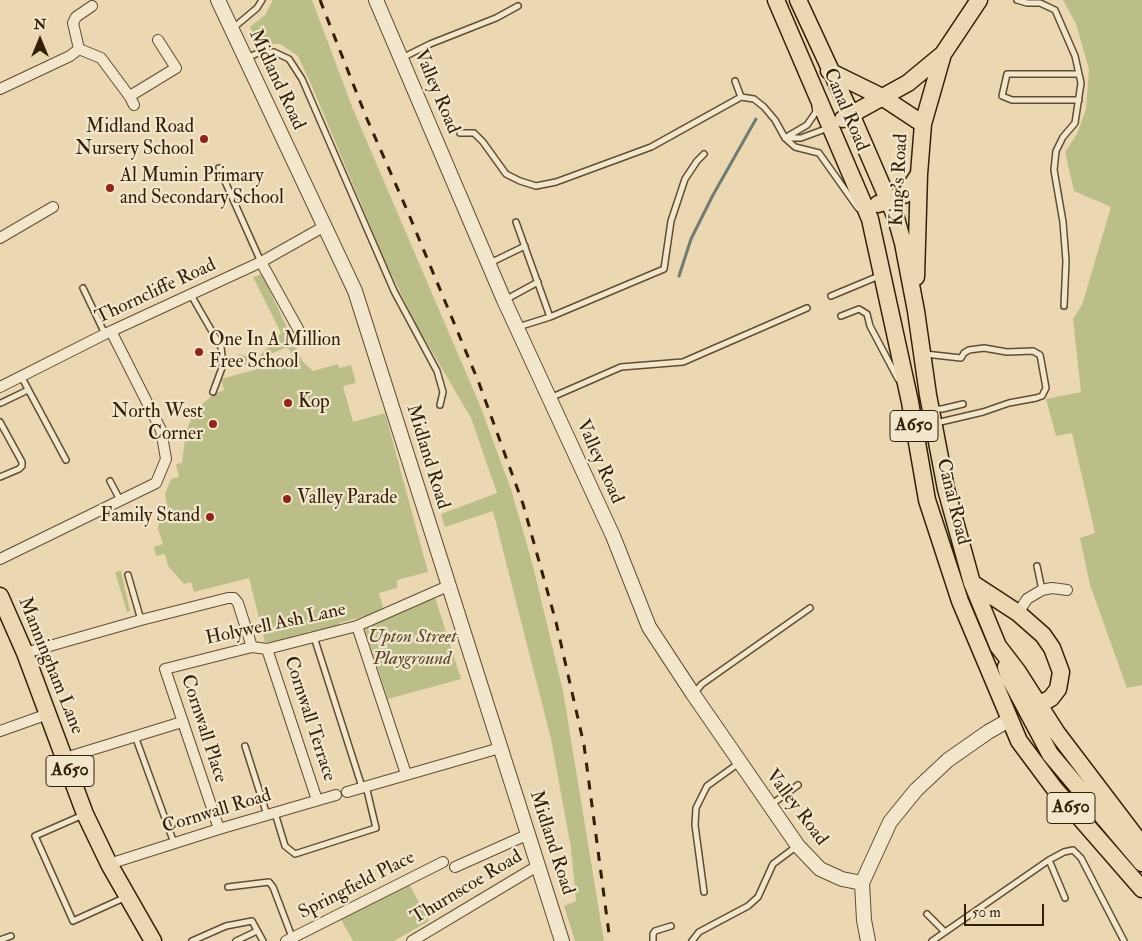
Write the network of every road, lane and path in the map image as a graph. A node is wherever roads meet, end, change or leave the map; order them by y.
1 (218, 0) edge
2 (262, 0) edge
3 (376, 0) edge
4 (776, 0) edge
5 (798, 0) edge
6 (979, 0) edge
7 (1017, 0) edge
8 (92, 6) dead end
9 (518, 6) dead end
10 (232, 29) junction
11 (158, 40) dead end
12 (78, 50) junction
13 (943, 54) junction
14 (246, 58) junction
15 (402, 58) junction
16 (830, 70) junction
17 (1080, 74) junction
18 (735, 82) dead end
19 (0, 88) edge
20 (815, 89) junction
21 (742, 97) junction
22 (882, 97) junction
23 (1079, 100) junction
24 (851, 114) junction
25 (923, 124) junction
26 (831, 127) junction
27 (460, 133) dead end
28 (785, 138) junction
29 (704, 154) dead end
30 (218, 168) dead end
31 (919, 174) junction
32 (888, 201) junction
33 (53, 207) dead end
34 (868, 213) junction
35 (516, 222) dead end
36 (325, 226) junction
37 (0, 238) edge
38 (525, 246) junction
39 (260, 262) junction
40 (490, 264) junction
41 (883, 274) junction
42 (538, 282) junction
43 (83, 288) dead end
44 (191, 295) junction
45 (831, 296) dead end
46 (504, 300) junction
47 (1064, 306) dead end
48 (806, 308) dead end
49 (916, 312) junction
50 (841, 316) dead end
51 (550, 317) junction
52 (518, 328) junction
53 (108, 333) junction
54 (302, 336) dead end
55 (922, 354) junction
56 (21, 376) junction
57 (1, 384) edge
58 (28, 390) junction
59 (213, 392) dead end
60 (550, 398) junction
61 (910, 402) junction
62 (1, 403) edge
63 (963, 404) dead end
64 (440, 405) dead end
65 (933, 416) junction
66 (0, 422) edge
67 (66, 460) dead end
68 (0, 477) edge
69 (110, 481) dead end
70 (120, 500) junction
71 (0, 558) edge
72 (1037, 566) dead end
73 (128, 575) dead end
74 (972, 583) junction
75 (448, 586) junction
76 (1042, 590) junction
77 (1067, 590) dead end
78 (0, 596) edge
79 (810, 608) dead end
80 (1018, 613) junction
81 (140, 620) junction
82 (357, 626) junction
83 (314, 637) junction
84 (252, 647) junction
85 (268, 648) junction
86 (25, 653) junction
87 (165, 668) joint
88 (693, 694) junction
89 (1033, 708) junction
90 (48, 714) junction
91 (1009, 720) junction
92 (182, 722) junction
93 (0, 731) edge
94 (136, 736) junction
95 (246, 746) dead end
96 (500, 748) junction
97 (65, 758) junction
98 (740, 763) junction
99 (406, 774) junction
100 (798, 785) dead end
101 (364, 787) junction
102 (317, 800) junction
103 (769, 806) junction
104 (85, 814) junction
105 (271, 814) junction
106 (218, 829) junction
107 (529, 834) junction
108 (174, 843) junction
109 (1142, 845) edge
110 (798, 846) junction
111 (1049, 860) junction
112 (443, 862) dead end
113 (1142, 863) edge
114 (109, 864) junction
115 (539, 865) junction
116 (454, 868) dead end
117 (862, 883) junction
118 (228, 887) dead end
119 (1142, 889) edge
120 (704, 892) dead end
121 (127, 897) junction
122 (1065, 898) dead end
123 (927, 914) dead end
124 (671, 926) dead end
125 (257, 931) junction
126 (945, 932) junction
127 (11, 936) dead end
128 (289, 939) edge
129 (0, 940) edge
130 (153, 941) edge
131 (192, 941) edge
132 (236, 941) edge
133 (263, 941) edge
134 (412, 941) edge
135 (562, 941) edge
136 (653, 941) edge
137 (692, 941) edge
138 (868, 941) edge
139 (932, 941) edge
140 (1124, 941) edge

1 - 10 street, Midland Road
2 - 10 lane
3 - 15 street, Valley Road
4 - 20 main road, Canal Road / A650
5 - 16 main road, Canal Road / A650
6 - 13 main road, King's Road
7 - 17 lane
8 - 12 street
9 - 15 lane
10 - 14 street, Midland Road
11 - 12 street
12 - 19 street
13 - 22 main road, King's Road
13 - 25 main road, King's Road
14 - 36 street, Midland Road
14 - 64 lane
15 - 40 street, Valley Road
16 - 22 main road
16 - 24 main road, Canal Road / A650
17 - 23 lane
17 - 23 lane
18 - 21 lane
20 - 26 main road, Canal Road / A650
20 - 28 lane
21 - 27 lane
21 - 28 lane
22 - 24 main road, King's Road
22 - 25 main road
23 - 47 lane
24 - 26 main road, King's Road
24 - 32 main road, Canal Road / A650
25 - 31 main road, King's Road
26 - 28 lane
26 - 34 main road, Canal Road / A650
28 - 34 lane
29 - 51 lane
30 - 39 lane
31 - 32 main road
31 - 49 main road, King's Road
32 - 34 main road
32 - 49 main road, Canal Road / A650
33 - 37 street
34 - 41 main road, Canal Road / A650
35 - 38 lane
36 - 39 street, Thorncliffe Road
36 - 75 street, Midland Road
38 - 40 lane
38 - 42 lane
39 - 44 street, Thorncliffe Road
39 - 54 street
40 - 46 street, Valley Road
41 - 45 lane
41 - 61 main road, Canal Road / A650
42 - 46 lane
42 - 51 lane
43 - 53 lane
44 - 53 street, Thorncliffe Road
44 - 59 lane
46 - 52 street, Valley Road
48 - 60 lane
49 - 55 main road, Canal Road / A650
50 - 61 lane
51 - 52 lane
52 - 60 street, Valley Road
53 - 56 street, Thorncliffe Road
53 - 70 street
55 - 65 main road, Canal Road / A650
55 - 65 lane
56 - 57 street, Thorncliffe Road
56 - 58 lane
58 - 62 lane
58 - 67 lane
60 - 88 street, Valley Road
61 - 91 main road, Canal Road / A650
63 - 65 lane
65 - 74 main road, Canal Road / A650
66 - 68 lane
69 - 70 lane
70 - 71 street
72 - 76 lane
73 - 81 lane
74 - 80 main road
74 - 89 main road, Canal Road / A650
75 - 82 street, Holywell Ash Lane
75 - 96 street, Midland Road
76 - 77 street
76 - 80 street
78 - 86 main road, Manningham Lane / A650
79 - 88 lane
80 - 89 main road
81 - 84 street
81 - 86 street
82 - 83 street, Holywell Ash Lane
82 - 99 street
83 - 85 street, Holywell Ash Lane
83 - 101 lane
84 - 85 street, Holywell Ash Lane
84 - 87 street, Holywell Ash Lane
85 - 102 street, Cornwall Terrace
86 - 90 main road, Manningham Lane / A650
87 - 92 street, Cornwall Place
88 - 98 street, Valley Road
89 - 91 main road
89 - 109 main road, A650
89 - 113 main road, A650
90 - 93 street
90 - 97 main road, Manningham Lane / A650
91 - 117 street
91 - 119 main road, Canal Road / A650
92 - 94 street
92 - 106 street, Cornwall Place
94 - 97 street
94 - 108 lane
95 - 105 lane
96 - 99 street, Cornwall Road
96 - 107 street, Midland Road
97 - 104 main road, Manningham Lane / A650
98 - 103 street, Valley Road
98 - 120 lane
99 - 101 street, Cornwall Road
100 - 103 lane
101 - 102 street, Cornwall Road
101 - 105 lane
102 - 105 street, Cornwall Road
103 - 110 street, Valley Road
104 - 114 main road, Manningham Lane / A650
104 - 121 lane
105 - 106 street, Cornwall Road
106 - 108 street, Cornwall Road
107 - 115 street, Midland Road
107 - 116 street
108 - 114 street, Cornwall Road
110 - 117 street, Valley Road
110 - 137 lane
111 - 122 lane
111 - 126 lane
111 - 140 lane
112 - 128 street, Springfield Place
114 - 121 main road, Manningham Lane / A650
115 - 134 street, Thurnscoe Road
115 - 135 street, Midland Road
117 - 138 street
118 - 128 lane
121 - 130 main road, Manningham Lane / A650
123 - 126 lane
124 - 136 lane
125 - 131 lane
125 - 132 lane
125 - 133 lane
126 - 139 lane
127 - 129 lane

